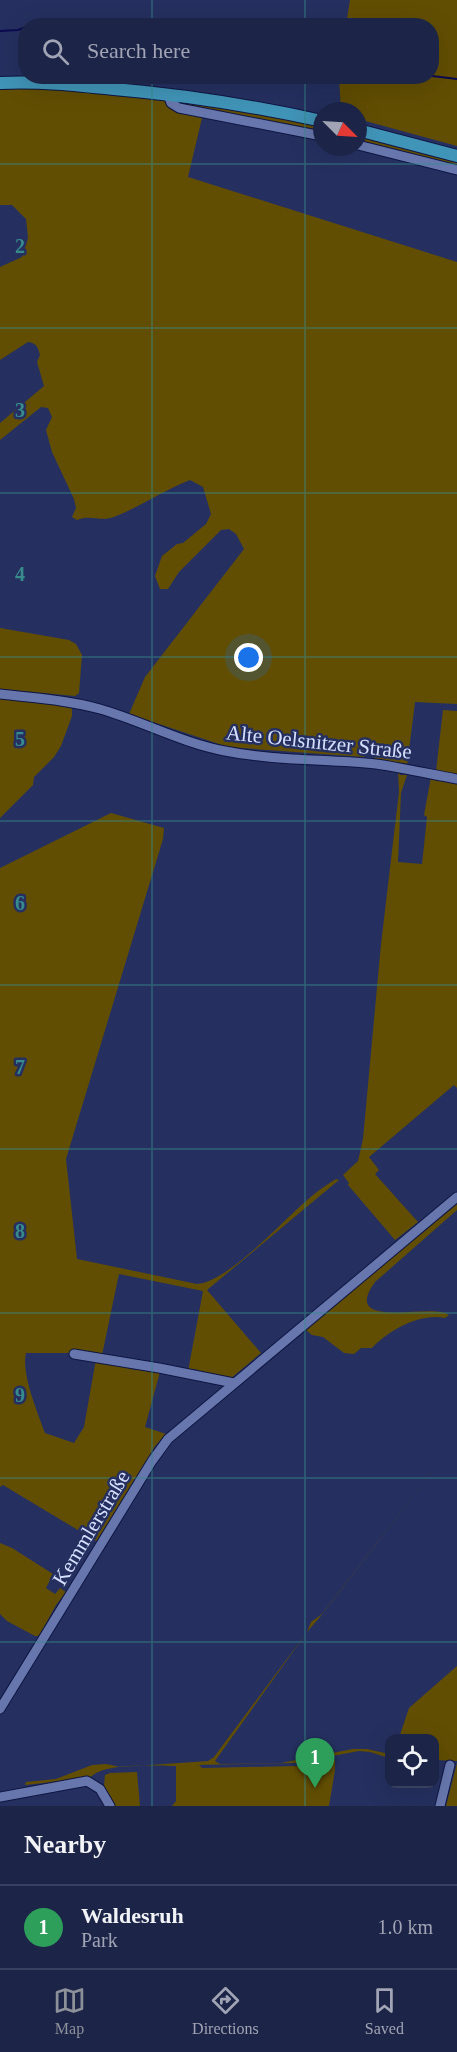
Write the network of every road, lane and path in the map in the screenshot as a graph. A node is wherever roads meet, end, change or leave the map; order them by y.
1 (0, 82) edge
2 (18, 83) edge
3 (52, 84) edge
4 (168, 95) junction
5 (313, 119) edge
6 (367, 133) edge
7 (313, 134) edge
8 (367, 147) edge
9 (457, 156) edge
10 (457, 170) edge
11 (0, 694) edge
12 (457, 779) edge
13 (457, 1197) edge
14 (74, 1354) dead end
15 (234, 1383) junction
16 (0, 1709) edge
17 (450, 1765) dead end
18 (0, 1797) edge
19 (110, 1806) edge
20 (440, 1806) edge

1 - 2 main road
3 - 4 main road
4 - 5 main road
4 - 7 street
6 - 9 main road
8 - 10 street
11 - 12 street, Alte Oelsnitzer Straße
13 - 15 street, Kemmlerstraße
14 - 15 street
15 - 16 street, Kemmlerstraße
17 - 20 street
18 - 19 street

